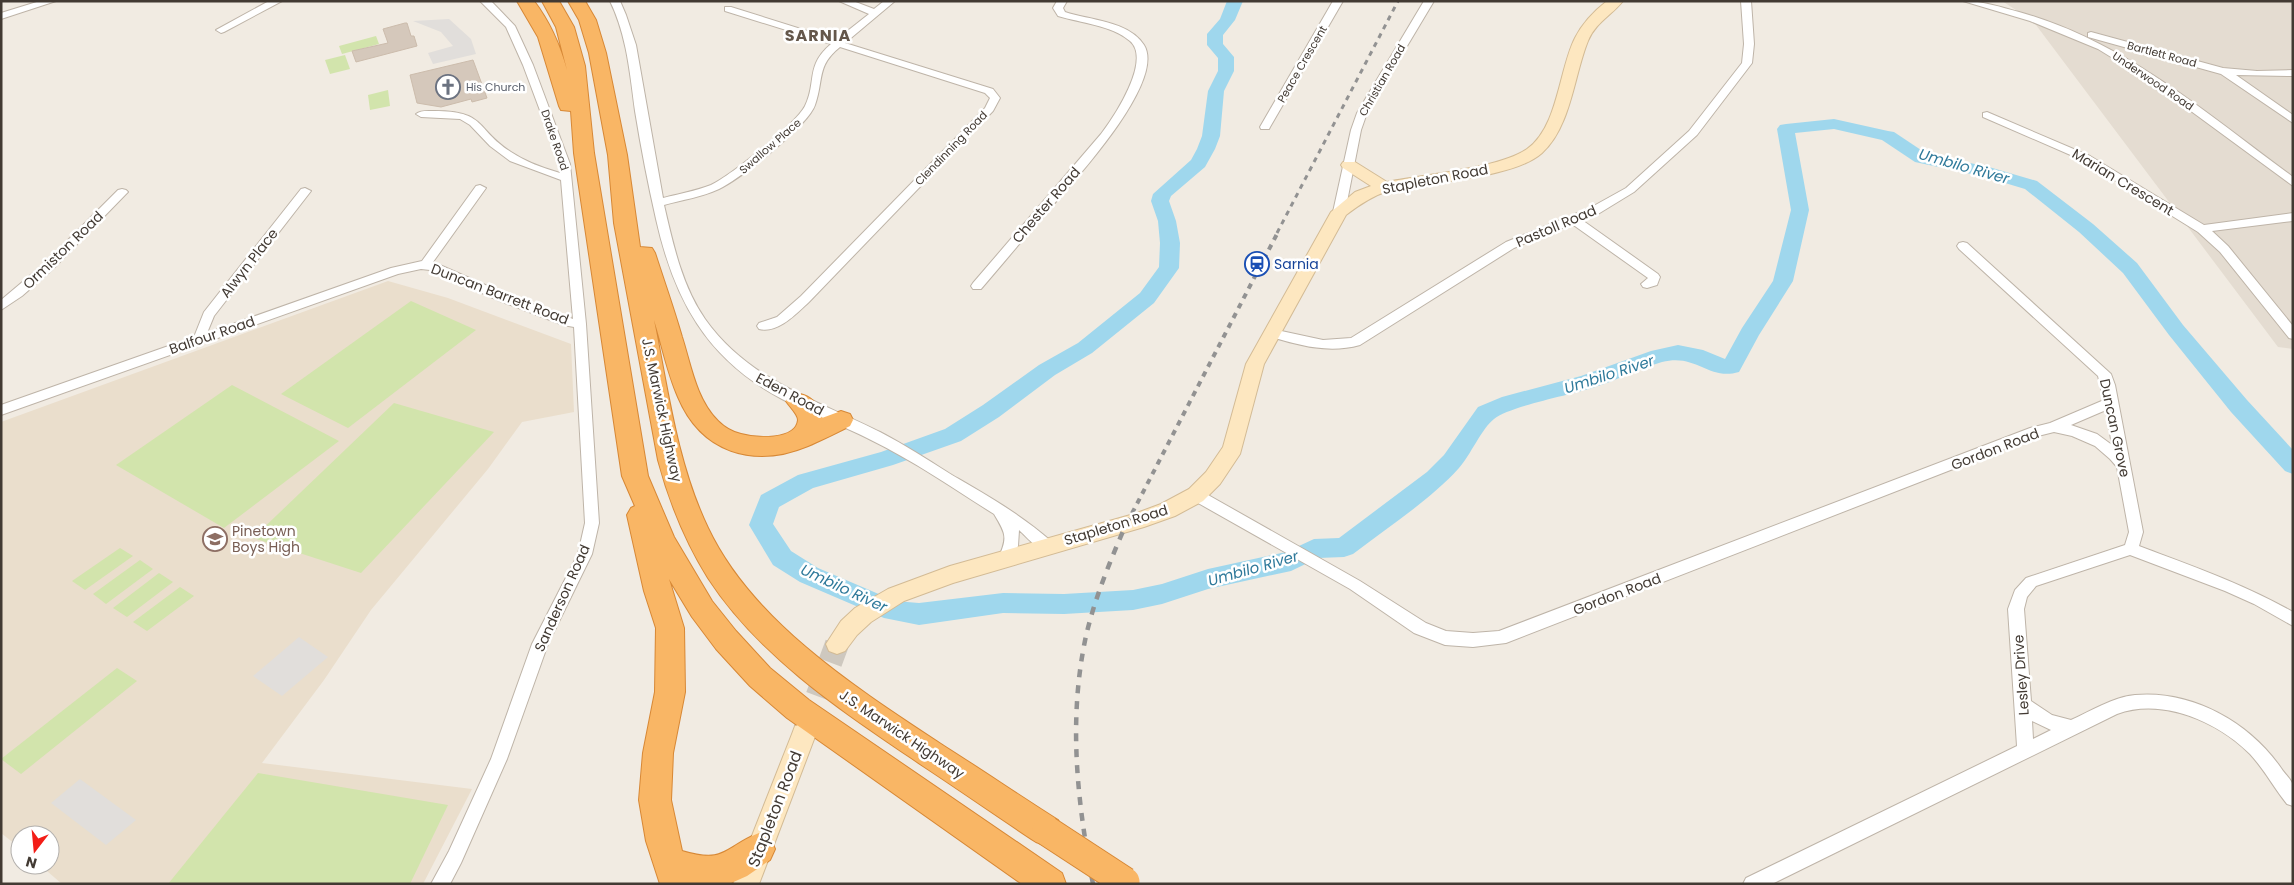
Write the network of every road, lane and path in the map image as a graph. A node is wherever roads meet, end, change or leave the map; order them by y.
1 (51, 1) edge
2 (277, 1) edge
3 (485, 1) edge
4 (525, 1) edge
5 (550, 1) edge
6 (576, 1) edge
7 (615, 1) edge
8 (844, 1) edge
9 (890, 1) edge
10 (1062, 1) edge
11 (1338, 1) edge
12 (1428, 1) edge
13 (1616, 1) edge
14 (1746, 1) edge
15 (1968, 1) edge
16 (728, 9) dead end
17 (875, 13) junction
18 (1, 16) edge
19 (2033, 19) junction
20 (221, 30) dead end
21 (837, 44) junction
22 (2157, 53) junction
23 (2126, 61) junction
24 (2223, 71) junction
25 (2293, 73) edge
26 (421, 114) dead end
27 (1987, 115) dead end
28 (2293, 120) edge
29 (1265, 127) dead end
30 (584, 153) junction
31 (1349, 165) junction
32 (568, 179) junction
33 (2293, 183) edge
34 (623, 186) junction
35 (1384, 187) junction
36 (480, 188) dead end
37 (305, 191) dead end
38 (122, 192) dead end
39 (659, 203) junction
40 (1339, 212) junction
41 (2293, 217) edge
42 (1573, 220) junction
43 (2202, 229) junction
44 (1963, 246) dead end
45 (425, 265) junction
46 (1647, 284) dead end
47 (977, 286) dead end
48 (1, 306) edge
49 (580, 324) junction
50 (763, 326) dead end
51 (1272, 333) junction
52 (2293, 334) edge
53 (200, 340) junction
54 (798, 401) junction
55 (2111, 402) junction
56 (1, 410) edge
57 (841, 420) junction
58 (2054, 427) junction
59 (800, 438) junction
60 (2124, 466) junction
61 (635, 476) junction
62 (1196, 495) junction
63 (998, 511) junction
64 (1047, 546) junction
65 (2130, 549) junction
66 (1005, 559) junction
67 (2293, 620) edge
68 (837, 644) tunnel mouth
69 (2023, 704) junction
70 (2073, 728) junction
71 (804, 734) tunnel mouth
72 (2026, 751) junction
73 (2293, 798) edge
74 (759, 849) junction
75 (673, 873) edge
76 (1126, 883) edge
77 (440, 884) edge
78 (746, 884) edge
79 (1050, 884) edge
80 (1752, 884) edge

1 - 18 street
2 - 20 street
3 - 32 street, Drake Road
4 - 30 highway
5 - 30 highway
6 - 34 highway, J.S. Marwick Highway
7 - 39 street, Eden Road
8 - 17 street
9 - 17 street, Swallow Place
10 - 47 street, Chester Road
11 - 29 street, Peace Crescent
12 - 31 street, Christian Road
13 - 35 main road, Stapleton Road
14 - 42 street, Pastoll Road
15 - 19 street, Underwood Road
16 - 21 street, Clendinning Road
17 - 21 street, Swallow Place
19 - 22 street, Bartlett Road
19 - 23 street, Underwood Road
21 - 39 street, Swallow Place
21 - 50 street, Clendinning Road
22 - 23 street
22 - 24 street, Bartlett Road
23 - 33 street, Underwood Road
24 - 25 street, Bartlett Road
24 - 28 street
26 - 32 street
27 - 43 street, Marian Crescent
30 - 61 highway
31 - 35 main road
31 - 40 street
32 - 49 street, Drake Road
34 - 59 highway
34 - 76 highway, J.S. Marwick Highway, bridge
35 - 40 main road, Stapleton Road
36 - 45 street, Duncan Barrett Road
37 - 53 street, Alwyn Place
38 - 48 street, Ormiston Road
39 - 54 street, Eden Road
40 - 51 main road, Stapleton Road
41 - 43 street
42 - 46 street
42 - 51 street, Pastoll Road
43 - 52 street, Marian Crescent
44 - 55 street, Duncan Grove
45 - 49 street, Duncan Barrett Road
45 - 53 street, Balfour Road
49 - 77 street, Sanderson Road
51 - 62 main road, Stapleton Road
53 - 56 street, Balfour Road
54 - 57 street, Eden Road
54 - 59 highway
55 - 58 street, Gordon Road
55 - 60 street, Duncan Grove
57 - 59 highway
57 - 63 street, Eden Road
58 - 60 street, Gordon Road
58 - 62 street, Gordon Road
60 - 65 street, Duncan Grove
61 - 75 highway
61 - 79 highway
62 - 64 main road, Stapleton Road
63 - 64 street, Eden Road
63 - 66 street
64 - 66 main road, Stapleton Road
65 - 67 street
65 - 69 street, Lesley Drive
66 - 68 main road, Stapleton Road
69 - 70 street
69 - 72 street, Lesley Drive
70 - 72 street
70 - 73 street
71 - 74 main road, Stapleton Road
72 - 80 street
74 - 75 highway
74 - 78 main road, Stapleton Road

